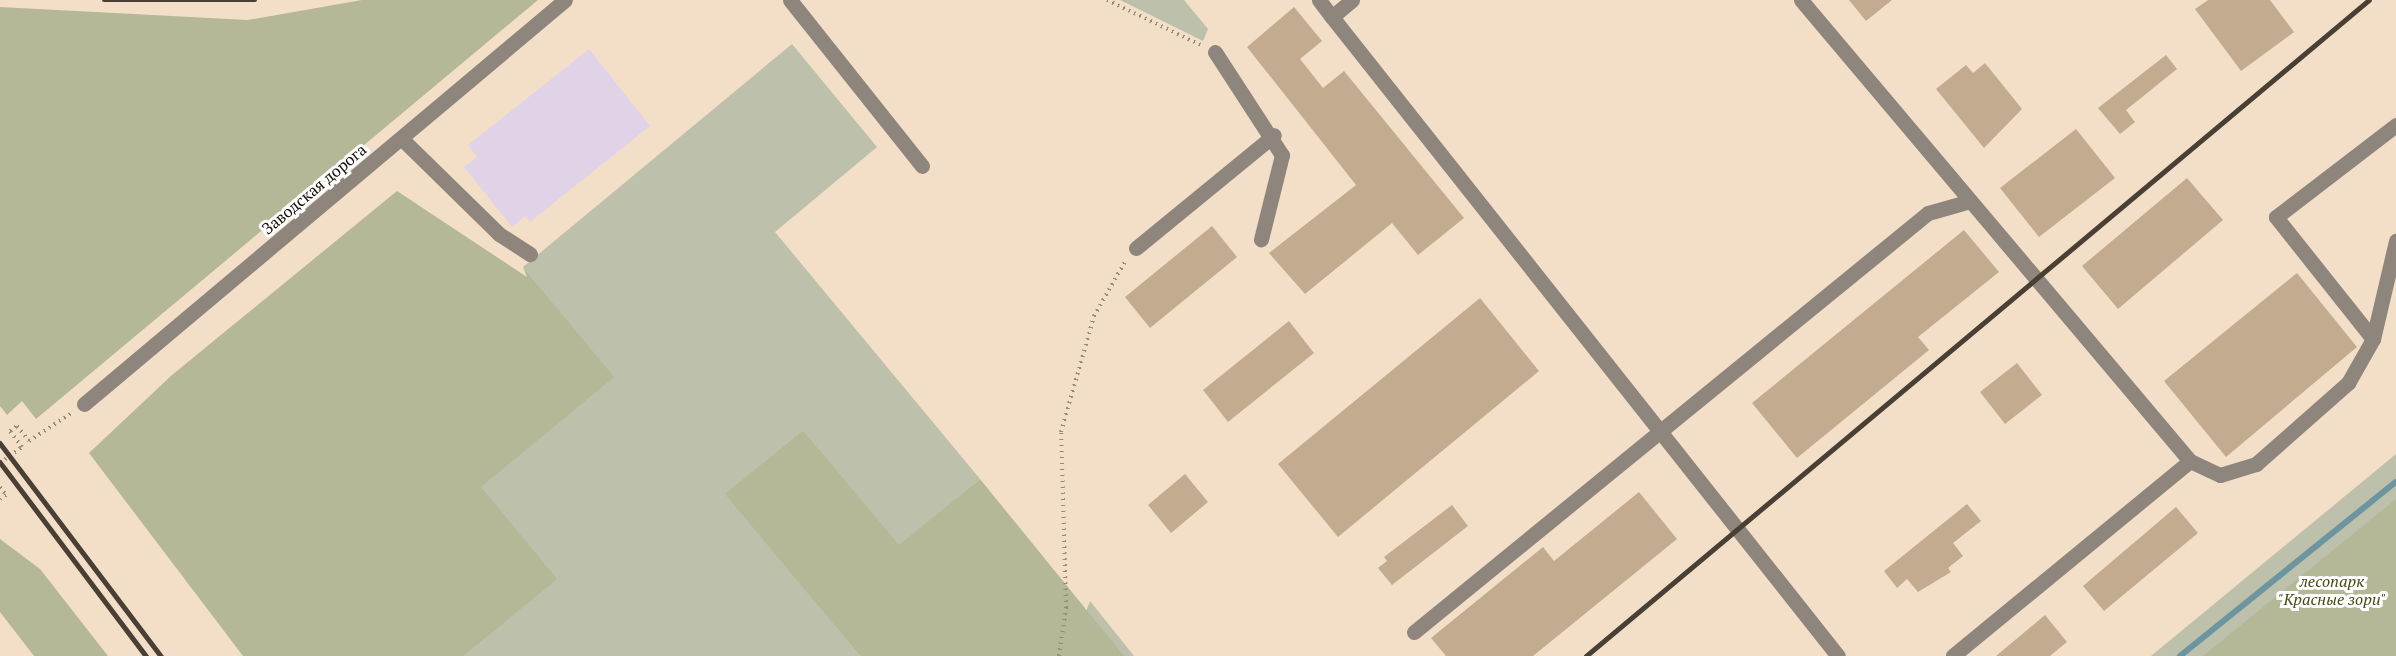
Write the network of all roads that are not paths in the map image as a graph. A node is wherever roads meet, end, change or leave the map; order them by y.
1 (565, 0) edge
2 (790, 0) edge
3 (1319, 0) edge
4 (1352, 0) edge
5 (1801, 0) edge
6 (1332, 17) junction
7 (1215, 52) road end
8 (2396, 125) edge
9 (1274, 135) junction
10 (402, 139) junction
11 (922, 166) dead end
12 (1970, 201) junction
13 (1261, 238) dead end
14 (2396, 241) edge
15 (1136, 248) road end
16 (530, 254) dead end
17 (2373, 339) junction
18 (84, 404) dead end
19 (1657, 432) junction
20 (2190, 461) junction
21 (1414, 632) dead end
22 (1838, 656) edge
23 (1953, 656) edge

1 - 10 street, Заводская дорога
2 - 11 street
3 - 6 street
4 - 6 street
5 - 12 street
6 - 19 street
7 - 9 street
8 - 17 street
9 - 13 street
9 - 15 street
10 - 16 street
10 - 18 street, Заводская дорога
12 - 19 street
12 - 20 street
14 - 17 street
17 - 20 street
19 - 21 street
19 - 22 street
20 - 23 street

